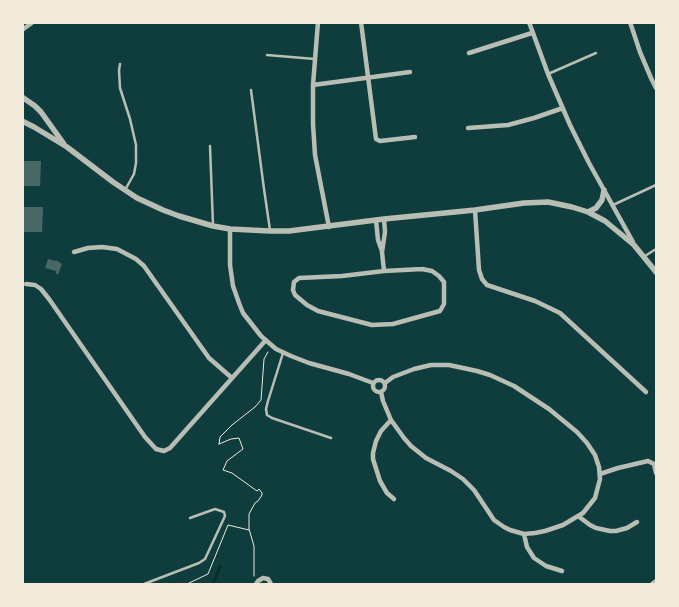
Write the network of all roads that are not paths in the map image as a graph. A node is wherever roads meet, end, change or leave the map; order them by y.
1 (33, 22) edge
2 (318, 22) edge
3 (361, 22) edge
4 (529, 22) edge
5 (630, 22) edge
6 (22, 30) edge
7 (532, 33) junction
8 (469, 52) dead end
9 (596, 53) dead end
10 (267, 55) dead end
11 (315, 58) junction
12 (120, 64) dead end
13 (410, 72) dead end
14 (548, 74) junction
15 (368, 78) junction
16 (313, 85) junction
17 (656, 88) edge
18 (251, 90) dead end
19 (22, 97) edge
20 (563, 108) junction
21 (22, 121) edge
22 (468, 128) dead end
23 (416, 137) dead end
24 (210, 146) dead end
25 (66, 147) junction
26 (656, 185) edge
27 (125, 190) junction
28 (604, 190) junction
29 (613, 205) junction
30 (475, 210) junction
31 (588, 212) junction
32 (384, 219) junction
33 (376, 220) junction
34 (213, 226) junction
35 (329, 226) junction
36 (230, 229) junction
37 (270, 232) junction
38 (634, 245) junction
39 (656, 249) edge
40 (74, 252) dead end
41 (382, 252) junction
42 (644, 256) junction
43 (384, 271) junction
44 (656, 272) edge
45 (26, 284) dead end
46 (267, 342) junction
47 (283, 353) junction
48 (232, 378) junction
49 (385, 382) junction
50 (373, 383) junction
51 (381, 392) junction
52 (646, 392) dead end
53 (391, 420) junction
54 (331, 438) dead end
55 (656, 473) edge
56 (600, 474) junction
57 (394, 499) dead end
58 (578, 516) junction
59 (190, 518) dead end
60 (637, 522) dead end
61 (524, 534) junction
62 (562, 571) dead end
63 (656, 580) edge
64 (257, 582) edge
65 (144, 584) edge
66 (271, 584) edge
67 (652, 584) edge

1 - 6 street
2 - 11 street
3 - 15 street
4 - 7 street
5 - 17 street
7 - 8 street
7 - 14 street
9 - 14 lane
10 - 11 lane
11 - 16 street
12 - 27 lane
13 - 15 street
14 - 20 street
15 - 16 street
15 - 23 street
16 - 35 street
18 - 37 lane
19 - 25 street
20 - 22 street
20 - 28 street
21 - 25 street
24 - 34 lane
25 - 27 street
26 - 29 lane
27 - 34 street
28 - 29 street
28 - 31 street
29 - 38 street
30 - 31 street
30 - 32 street
30 - 52 street
31 - 38 street
32 - 33 street
32 - 41 street
33 - 35 street
33 - 41 street
34 - 36 street
35 - 37 street
36 - 37 street
36 - 46 street
38 - 42 street
39 - 42 lane
40 - 48 street
41 - 43 street
42 - 44 street
43 - 43 street
45 - 48 street
46 - 47 street
46 - 48 street
47 - 50 street
47 - 54 lane
49 - 50 street
49 - 51 street
49 - 56 street
50 - 51 street
51 - 53 street
53 - 57 street
53 - 61 street
55 - 56 street
56 - 58 street
58 - 60 street
58 - 61 street
59 - 65 lane
61 - 62 street
63 - 67 street
64 - 66 street

